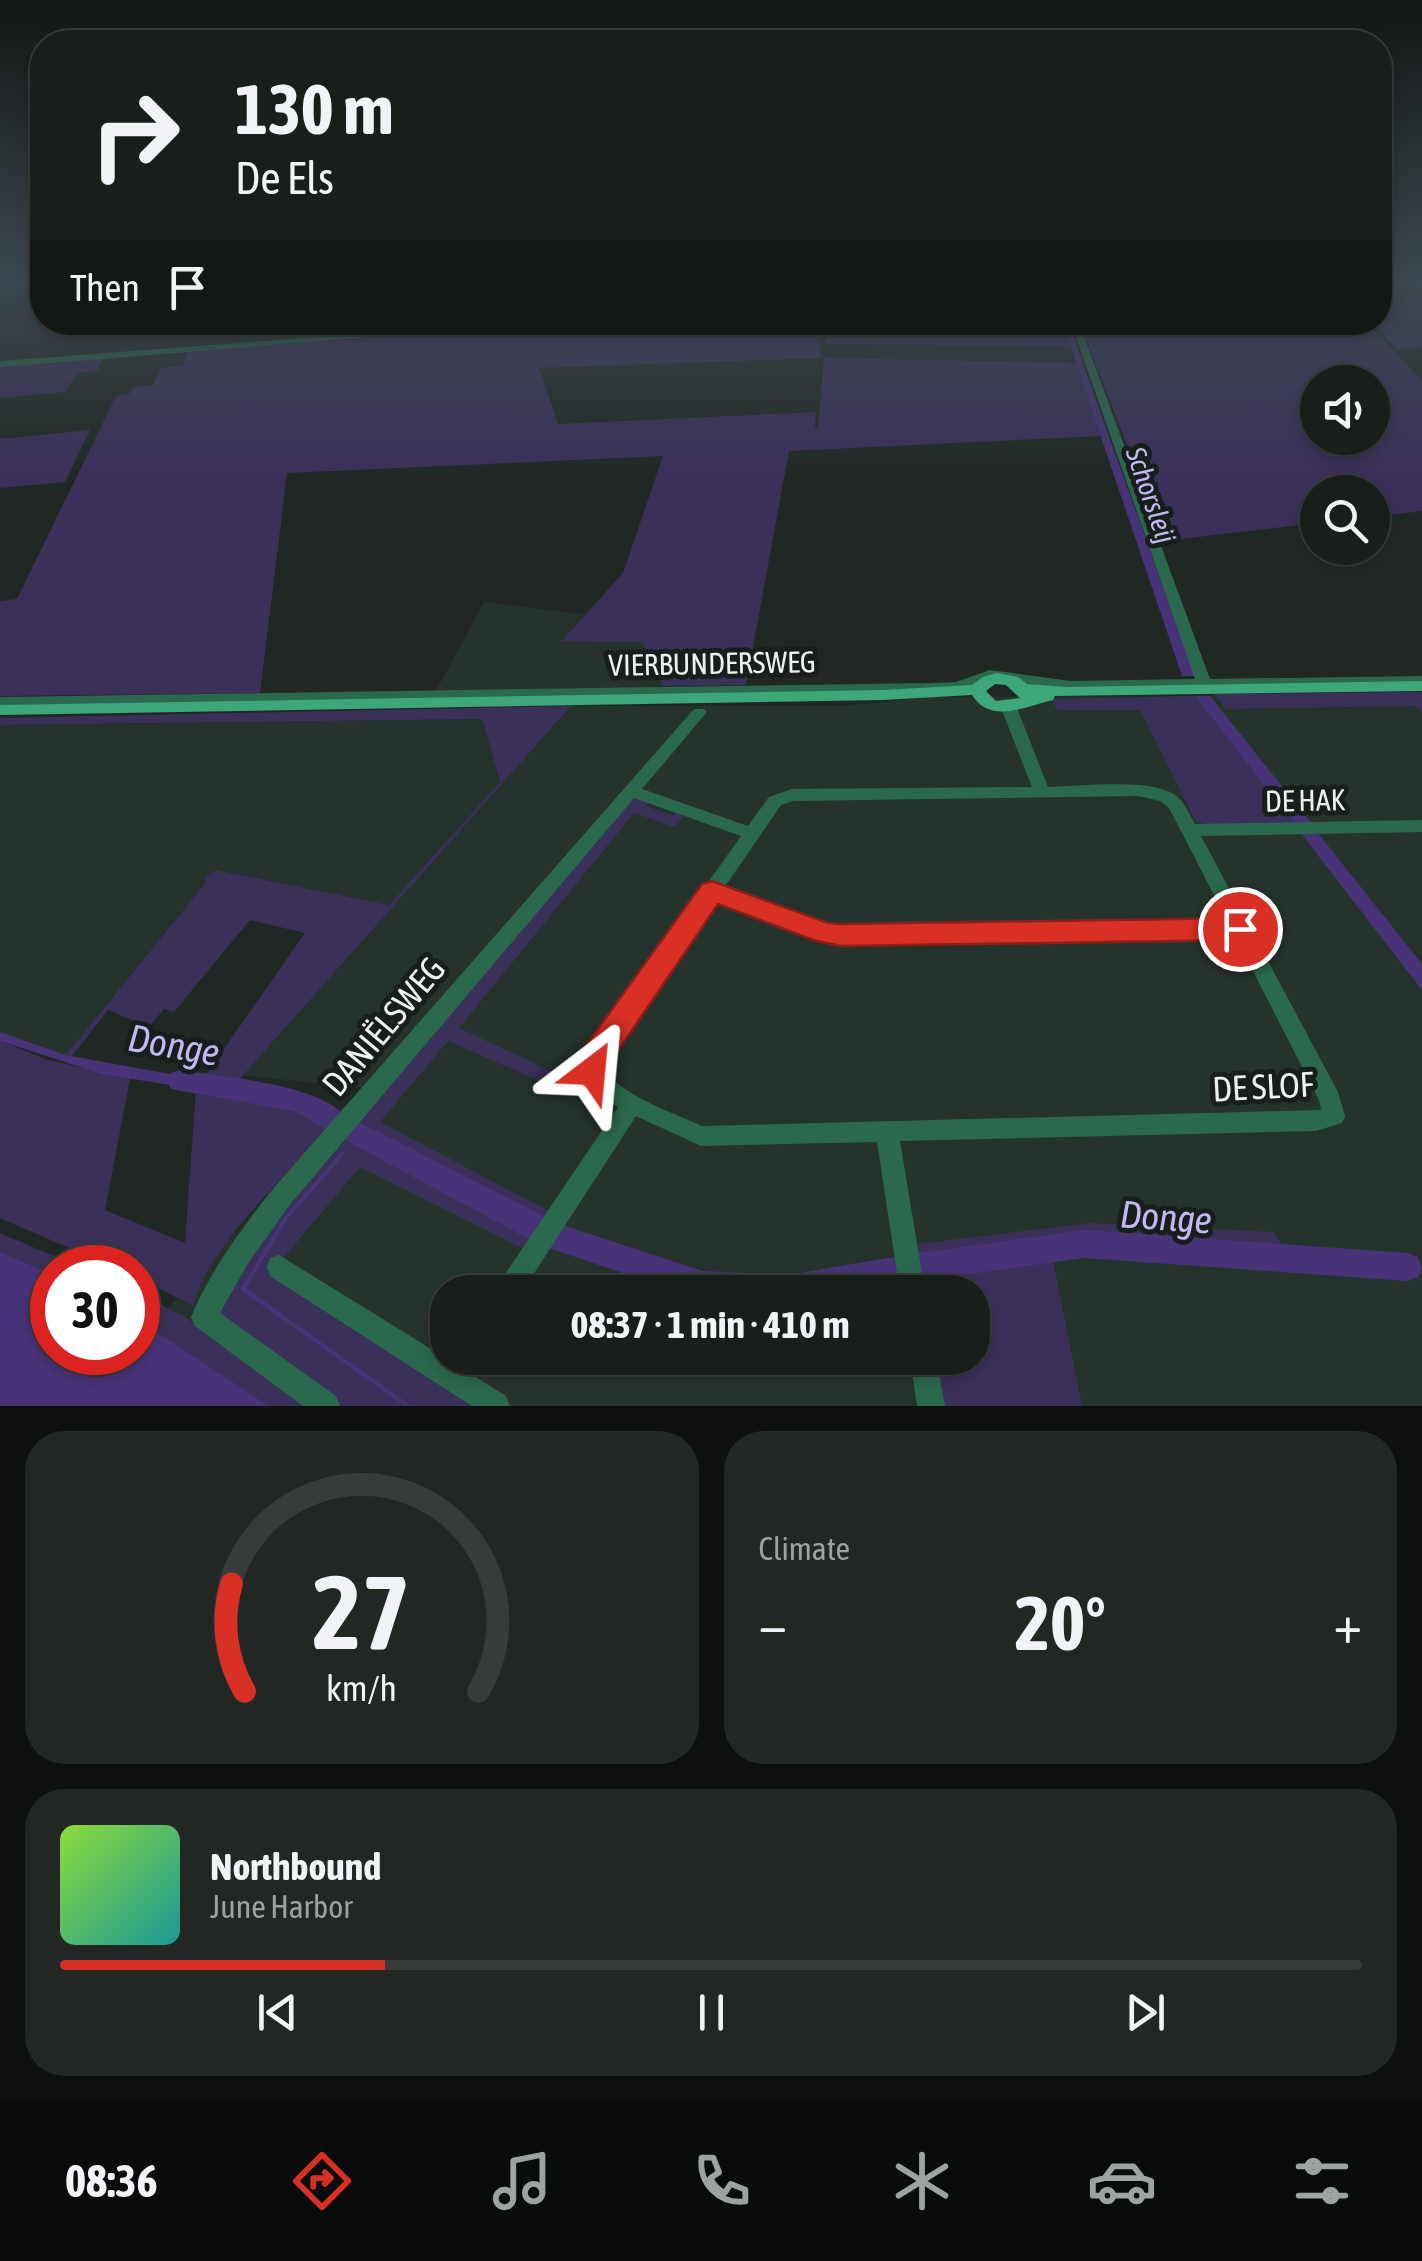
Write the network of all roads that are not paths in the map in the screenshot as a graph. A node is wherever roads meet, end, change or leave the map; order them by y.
1 (243, 346) edge
2 (1083, 346) edge
3 (0, 364) edge
4 (1204, 683) junction
5 (1422, 683) edge
6 (883, 692) junction
7 (979, 694) junction
8 (1027, 694) junction
9 (5, 706) edge
10 (1009, 708) junction
11 (699, 712) dead end
12 (632, 790) junction
13 (1042, 792) junction
14 (1422, 826) edge
15 (1189, 830) junction
16 (752, 834) junction
17 (712, 891) junction
18 (1240, 929) junction
19 (632, 1104) junction
20 (887, 1133) junction
21 (279, 1267) dead end
22 (520, 1275) edge
23 (909, 1275) edge
24 (430, 1350) edge
25 (467, 1375) edge
26 (925, 1375) edge
27 (326, 1406) edge
28 (496, 1406) edge
29 (931, 1406) edge

1 - 3 street
2 - 4 street
4 - 5 street, VIERBUNDERSWEG
4 - 6 street, VIERBUNDERSWEG
5 - 8 main road, VIERBUNDERSWEG
6 - 7 main road, VIERBUNDERSWEG
6 - 9 main road, VIERBUNDERSWEG
7 - 8 main road
7 - 10 main road
8 - 10 main road
10 - 13 street
11 - 12 street, DANIËLSWEG
12 - 16 street
12 - 27 street, DANIËLSWEG
13 - 15 street, DE SLOF
13 - 16 street, DE SLOF
14 - 15 street, DE HAK
15 - 18 street, DE SLOF
16 - 17 street, DE SLOF
17 - 18 street
17 - 19 street, DE SLOF
18 - 20 street, DE SLOF
19 - 20 street, DE SLOF
19 - 22 street
20 - 23 street
21 - 24 street
25 - 28 street
26 - 29 street

